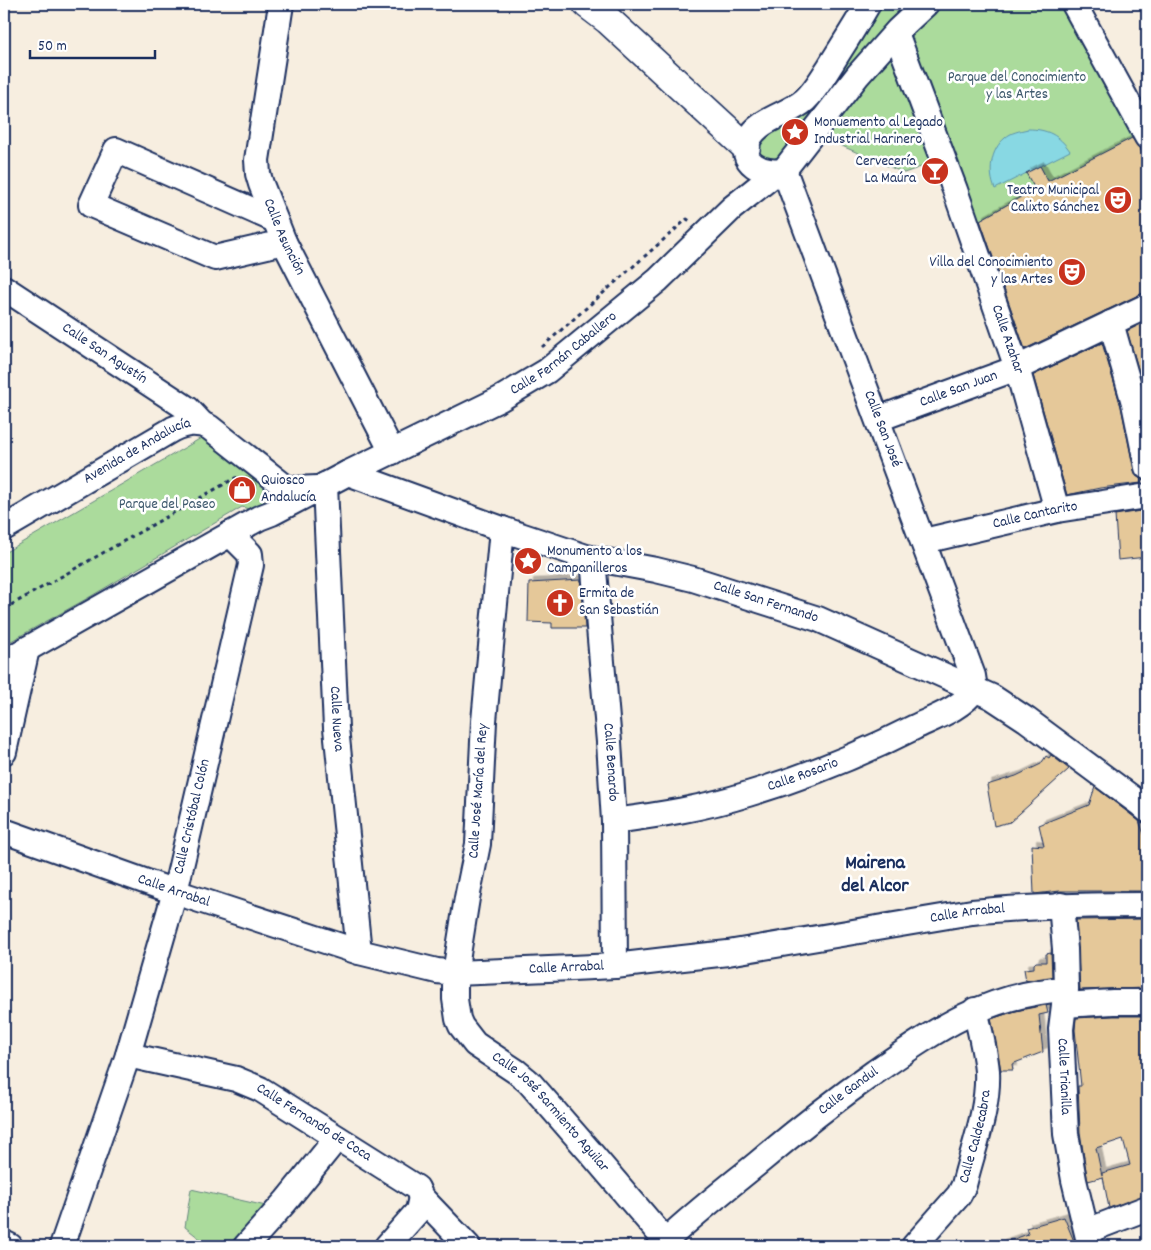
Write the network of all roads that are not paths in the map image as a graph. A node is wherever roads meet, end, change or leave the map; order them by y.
1 (281, 4) edge
2 (586, 4) edge
3 (868, 4) edge
4 (926, 4) edge
5 (1074, 4) edge
6 (896, 33) junction
7 (1147, 137) edge
8 (749, 156) junction
9 (780, 171) junction
10 (732, 208) junction
11 (274, 220) junction
12 (284, 242) junction
13 (4, 288) edge
14 (1147, 306) edge
15 (1111, 324) junction
16 (1017, 368) junction
17 (878, 419) junction
18 (202, 424) junction
19 (392, 452) junction
20 (1147, 467) edge
21 (348, 473) junction
22 (268, 478) junction
23 (321, 487) junction
24 (1147, 496) edge
25 (1057, 510) junction
26 (260, 518) junction
27 (4, 528) edge
28 (502, 529) junction
29 (230, 534) junction
30 (924, 541) junction
31 (593, 559) junction
32 (26, 649) junction
33 (4, 662) edge
34 (975, 689) junction
35 (4, 752) edge
36 (1147, 809) edge
37 (614, 821) junction
38 (4, 831) edge
39 (176, 892) junction
40 (1061, 905) junction
41 (1147, 905) edge
42 (360, 952) junction
43 (615, 966) junction
44 (454, 972) junction
45 (1065, 997) junction
46 (1147, 1002) edge
47 (975, 1010) junction
48 (128, 1055) junction
49 (337, 1138) junction
50 (421, 1197) junction
51 (1143, 1217) edge
52 (1089, 1239) edge
53 (4, 1243) edge
54 (665, 1245) edge
55 (10, 1246) edge
56 (62, 1246) edge
57 (246, 1246) edge
58 (387, 1246) edge
59 (468, 1246) edge
60 (914, 1246) edge

1 - 11 street, Calle Asunción
2 - 8 main road
3 - 8 street
4 - 6 street, Calle Fernán Caballero
5 - 7 street
6 - 9 street, Calle Fernán Caballero
6 - 16 street, Calle Azahar
8 - 9 street
8 - 10 street
9 - 10 street, Calle Fernán Caballero
9 - 17 street, Calle San José
10 - 19 street, Calle Fernán Caballero
11 - 12 street, Calle Asunción
11 - 12 street
12 - 19 street, Calle Asunción
13 - 18 street, Calle San Agustín
14 - 15 street, Calle San Juan
15 - 16 street, Calle San Juan
15 - 20 street
16 - 17 street, Calle San Juan
16 - 25 street, Calle Azahar
17 - 30 street, Calle San José
18 - 22 street, Avenida de Andalucía
18 - 27 street, Avenida de Andalucía
19 - 21 street, Calle Fernán Caballero
21 - 23 street, Calle Fernán Caballero
21 - 28 street, Calle San Fernando
22 - 23 street, Avenida de Andalucía
22 - 26 street
23 - 26 street
23 - 42 street, Calle Nueva
24 - 25 street, Calle Cantarito
25 - 30 street, Calle Cantarito
26 - 29 street
28 - 31 street, Calle San Fernando
28 - 44 street, Calle José María del Rey
29 - 32 street
29 - 39 street, Calle Cristóbal Colón
30 - 34 street, Calle San José
31 - 34 street, Calle San Fernando
31 - 37 street, Calle Benardo
32 - 33 street
32 - 35 street
34 - 36 street, Calle San Fernando
34 - 37 street, Calle Rosario
37 - 43 street, Calle Benardo
38 - 39 street, Calle Arrabal
39 - 42 street, Calle Arrabal
39 - 48 street, Calle Cristóbal Colón
40 - 41 street, Calle Arrabal
40 - 43 street, Calle Arrabal
40 - 45 street, Calle Trianilla
42 - 44 street, Calle Arrabal
43 - 44 street, Calle Arrabal
44 - 54 street, Calle José Sarmiento Aguilar
45 - 46 street, Calle Gandul
45 - 47 street, Calle Gandul
45 - 52 street, Calle Trianilla
47 - 54 street, Calle Gandul
47 - 60 street, Calle Caldecabra
48 - 49 street, Calle Fernando de Coca
48 - 56 street, Calle Cristóbal Colón
49 - 50 street, Calle Fernando de Coca
49 - 57 street
50 - 58 street
50 - 59 street, Calle Fernando de Coca
51 - 52 street
53 - 55 street

